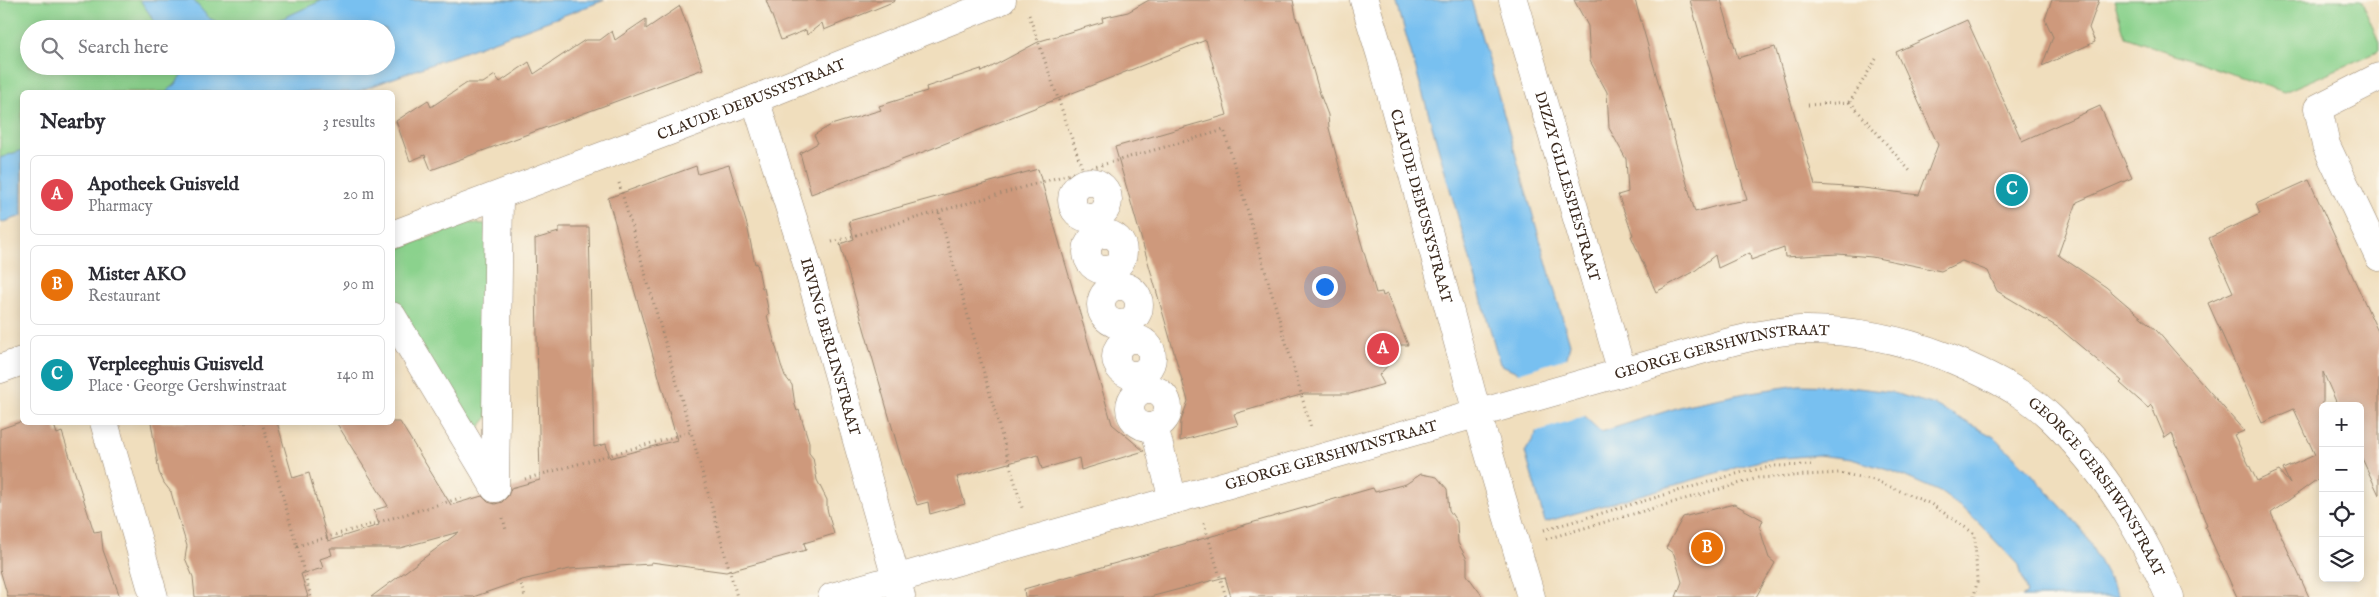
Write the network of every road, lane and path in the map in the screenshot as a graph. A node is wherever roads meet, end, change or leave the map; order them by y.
1 (1002, 0) edge
2 (1364, 0) edge
3 (1513, 0) edge
4 (1027, 9) dead end
5 (1876, 59) dead end
6 (2379, 78) edge
7 (755, 99) junction
8 (1850, 102) junction
9 (1808, 105) dead end
10 (610, 153) junction
11 (1910, 171) dead end
12 (1085, 177) junction
13 (499, 196) junction
14 (939, 213) junction
15 (395, 234) edge
16 (802, 250) junction
17 (2379, 257) edge
18 (395, 321) edge
19 (20, 362) edge
20 (0, 368) edge
21 (1622, 372) junction
22 (1477, 413) junction
23 (105, 425) edge
24 (263, 425) edge
25 (691, 432) junction
26 (1320, 458) junction
27 (1811, 464) dead end
28 (495, 488) junction
29 (1184, 497) junction
30 (1539, 522) dead end
31 (1032, 542) junction
32 (297, 546) junction
33 (1517, 547) junction
34 (520, 580) dead end
35 (898, 588) edge
36 (154, 597) edge
37 (311, 597) edge
38 (525, 597) edge
39 (737, 597) edge
40 (832, 597) edge
41 (1226, 597) edge
42 (1531, 597) edge
43 (1974, 597) edge
44 (2170, 597) edge

1 - 7 street, CLAUDE DEBUSSYSTRAAT
2 - 22 street, CLAUDE DEBUSSYSTRAAT
3 - 21 street, DIZZY GILLESPIESTRAAT
4 - 12 path
5 - 8 path
6 - 17 street
7 - 10 street, CLAUDE DEBUSSYSTRAAT
7 - 16 street, IRVING BERLINSTRAAT
8 - 9 path
8 - 11 path
10 - 13 street, CLAUDE DEBUSSYSTRAAT
10 - 25 path
12 - 14 path
12 - 26 path
12 - 29 street
13 - 15 street, CLAUDE DEBUSSYSTRAAT
13 - 28 street
14 - 16 path
14 - 31 path
16 - 35 street, IRVING BERLINSTRAAT
18 - 28 street
19 - 20 street
21 - 22 street, GEORGE GERSHWINSTRAAT
21 - 44 street, GEORGE GERSHWINSTRAAT
22 - 26 street, GEORGE GERSHWINSTRAAT
22 - 33 street, CLAUDE DEBUSSYSTRAAT
23 - 36 street
24 - 32 path
25 - 28 path
25 - 39 path
26 - 29 street, GEORGE GERSHWINSTRAAT
27 - 30 path
28 - 32 path
29 - 31 street, GEORGE GERSHWINSTRAAT
29 - 41 path
31 - 35 street, GEORGE GERSHWINSTRAAT
32 - 37 path
33 - 42 street, CLAUDE DEBUSSYSTRAAT
33 - 43 path
34 - 38 path
35 - 40 street, GEORGE GERSHWINSTRAAT

